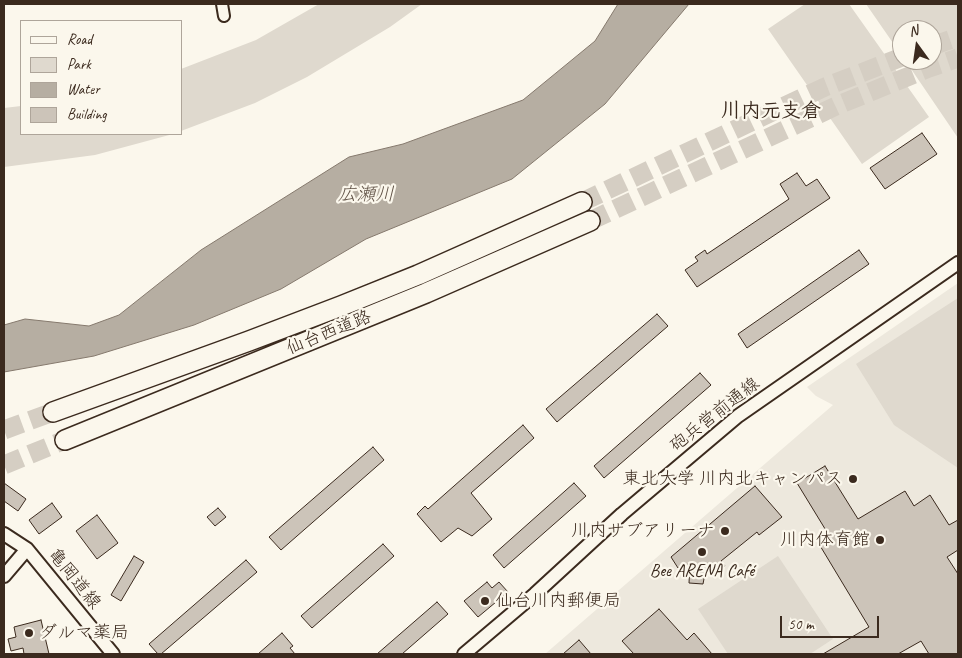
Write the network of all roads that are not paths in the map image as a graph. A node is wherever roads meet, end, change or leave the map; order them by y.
1 (222, 4) edge
2 (224, 16) dead end
3 (582, 202) tunnel mouth
4 (590, 221) tunnel mouth
5 (958, 263) edge
6 (53, 412) tunnel mouth
7 (65, 440) tunnel mouth
8 (4, 534) edge
9 (27, 548) junction
10 (4, 576) edge
11 (113, 654) edge
12 (464, 654) edge

1 - 2 street
3 - 6 highway, 仙台西道路
4 - 7 highway, 仙台西道路
5 - 12 street, 砲兵営前通線
8 - 9 street, 亀岡道線
9 - 10 street
9 - 11 street, 亀岡道線

